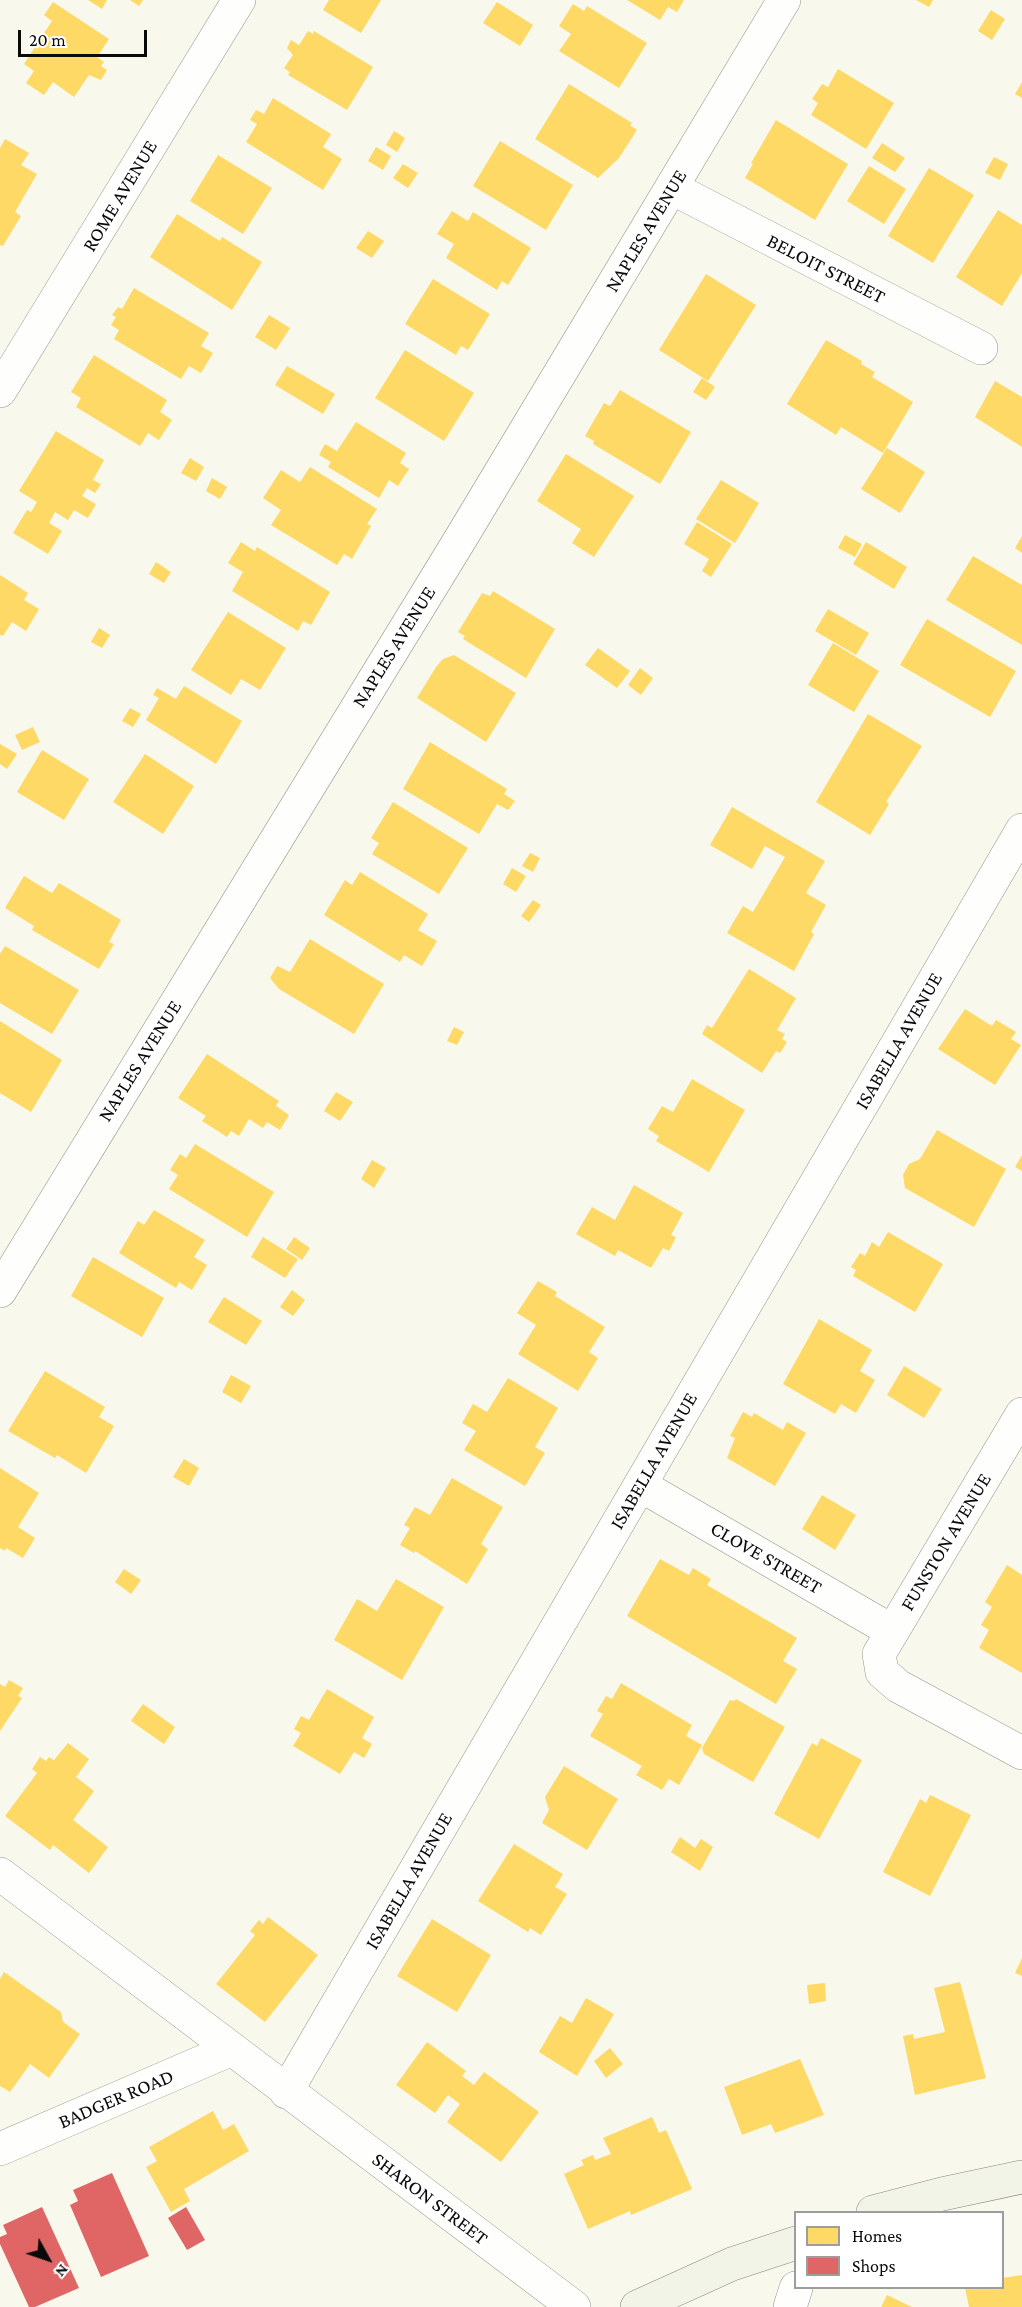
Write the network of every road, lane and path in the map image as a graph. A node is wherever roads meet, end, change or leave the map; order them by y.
1 (239, 0) edge
2 (784, 0) edge
3 (672, 188) junction
4 (981, 348) dead end
5 (0, 391) edge
6 (1022, 830) edge
7 (0, 1291) edge
8 (1022, 1414) edge
9 (640, 1485) junction
10 (892, 1631) junction
11 (1022, 1753) edge
12 (0, 1874) edge
13 (232, 2049) junction
14 (286, 2092) junction
15 (0, 2149) edge
16 (1022, 2176) edge
17 (876, 2211) edge
18 (794, 2243) edge
19 (796, 2289) edge
20 (574, 2307) edge
21 (637, 2307) edge
22 (790, 2307) edge

1 - 5 street, ROME AVENUE
2 - 3 street, NAPLES AVENUE
3 - 4 street, BELOIT STREET
3 - 7 street, NAPLES AVENUE
6 - 9 street, ISABELLA AVENUE
8 - 10 street, FUNSTON AVENUE
9 - 10 street, CLOVE STREET
9 - 14 street, ISABELLA AVENUE
10 - 11 street, FUNSTON AVENUE
12 - 13 street
13 - 14 street, SHARON STREET
13 - 15 street, BADGER ROAD
14 - 20 street, SHARON STREET
16 - 17 main road
18 - 21 main road
19 - 22 street

